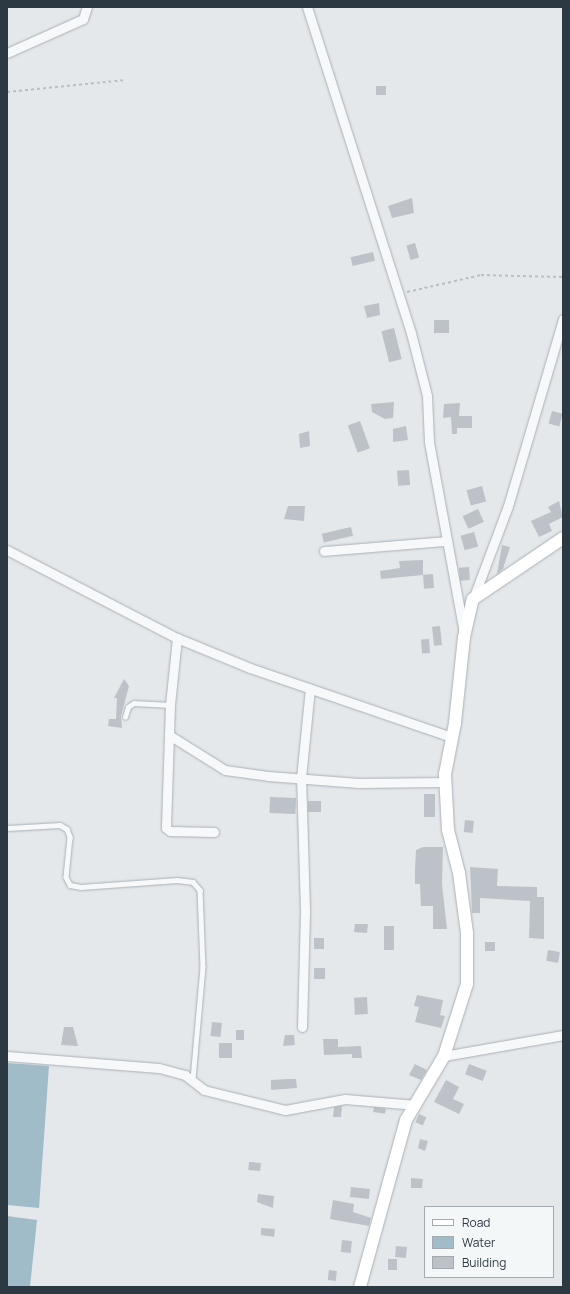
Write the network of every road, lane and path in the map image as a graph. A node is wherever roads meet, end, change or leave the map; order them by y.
1 (86, 7) edge
2 (307, 7) edge
3 (7, 53) edge
4 (125, 80) dead end
5 (7, 92) edge
6 (563, 277) edge
7 (398, 294) junction
8 (563, 319) edge
9 (563, 538) edge
10 (446, 540) junction
11 (7, 550) edge
12 (324, 551) dead end
13 (473, 600) junction
14 (464, 637) junction
15 (177, 638) junction
16 (310, 688) junction
17 (170, 705) junction
18 (125, 717) dead end
19 (169, 735) junction
20 (452, 737) junction
21 (301, 778) junction
22 (446, 782) junction
23 (7, 828) edge
24 (214, 832) dead end
25 (302, 1027) dead end
26 (563, 1035) edge
27 (7, 1056) edge
28 (444, 1056) junction
29 (193, 1080) junction
30 (416, 1105) junction
31 (360, 1287) edge

1 - 3 street
2 - 7 street
4 - 5 path
6 - 7 path
7 - 10 street
8 - 13 street
9 - 13 street
10 - 12 street
10 - 14 street
11 - 15 street
13 - 14 street
14 - 20 street
15 - 16 street
15 - 17 street
16 - 20 street
16 - 21 street
17 - 18 lane
17 - 19 street
19 - 21 street
19 - 24 street
20 - 22 street
21 - 22 street
21 - 25 street
22 - 28 street
23 - 29 lane
26 - 28 street
27 - 29 street
28 - 30 street
29 - 30 street
30 - 31 street

